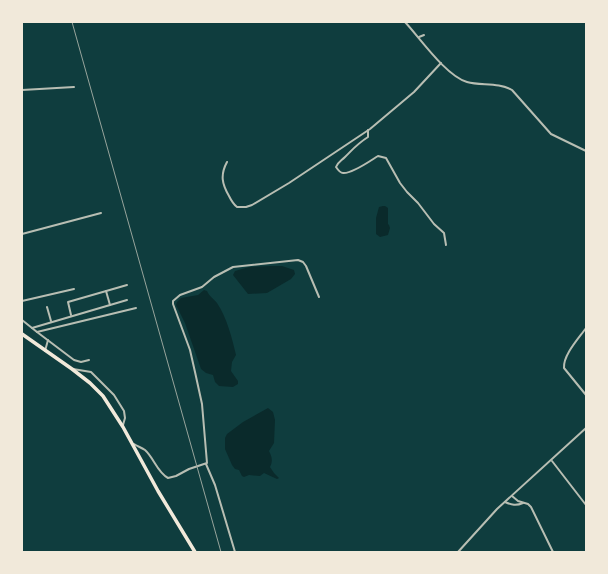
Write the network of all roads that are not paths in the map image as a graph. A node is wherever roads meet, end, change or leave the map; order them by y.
1 (405, 22) edge
2 (424, 35) dead end
3 (419, 37) junction
4 (441, 63) junction
5 (74, 86) dead end
6 (22, 90) edge
7 (368, 130) junction
8 (586, 151) edge
9 (227, 162) dead end
10 (101, 212) dead end
11 (22, 234) edge
12 (446, 245) dead end
13 (127, 285) dead end
14 (74, 289) dead end
15 (106, 291) junction
16 (319, 297) dead end
17 (127, 300) dead end
18 (22, 301) edge
19 (110, 304) junction
20 (47, 307) dead end
21 (136, 308) dead end
22 (71, 315) junction
23 (22, 320) edge
24 (51, 321) junction
25 (32, 328) junction
26 (586, 328) edge
27 (36, 332) junction
28 (22, 334) edge
29 (48, 340) junction
30 (45, 351) junction
31 (89, 360) dead end
32 (72, 369) junction
33 (586, 395) edge
34 (123, 427) junction
35 (586, 428) edge
36 (133, 444) junction
37 (552, 460) junction
38 (206, 464) junction
39 (512, 496) junction
40 (505, 502) junction
41 (524, 503) junction
42 (586, 504) edge
43 (195, 552) edge
44 (236, 552) edge
45 (458, 552) edge
46 (553, 552) edge

1 - 3 street
2 - 3 street
3 - 4 street
4 - 7 street
4 - 8 street
5 - 6 street
7 - 9 street
7 - 12 street
10 - 11 street
13 - 15 street
14 - 18 street
15 - 19 street
15 - 22 street
16 - 38 street
17 - 19 street
19 - 22 street
20 - 24 street
21 - 27 street
22 - 24 street
23 - 25 street
24 - 25 street
25 - 27 street
26 - 33 street
27 - 29 street
28 - 30 main road
29 - 30 street
29 - 31 street
30 - 32 main road
32 - 34 main road
32 - 34 street
34 - 36 main road
35 - 37 street
36 - 38 street
36 - 43 main road
37 - 39 street
37 - 42 street
38 - 44 street
39 - 40 street
39 - 41 street
40 - 41 street
40 - 45 street
41 - 46 street

